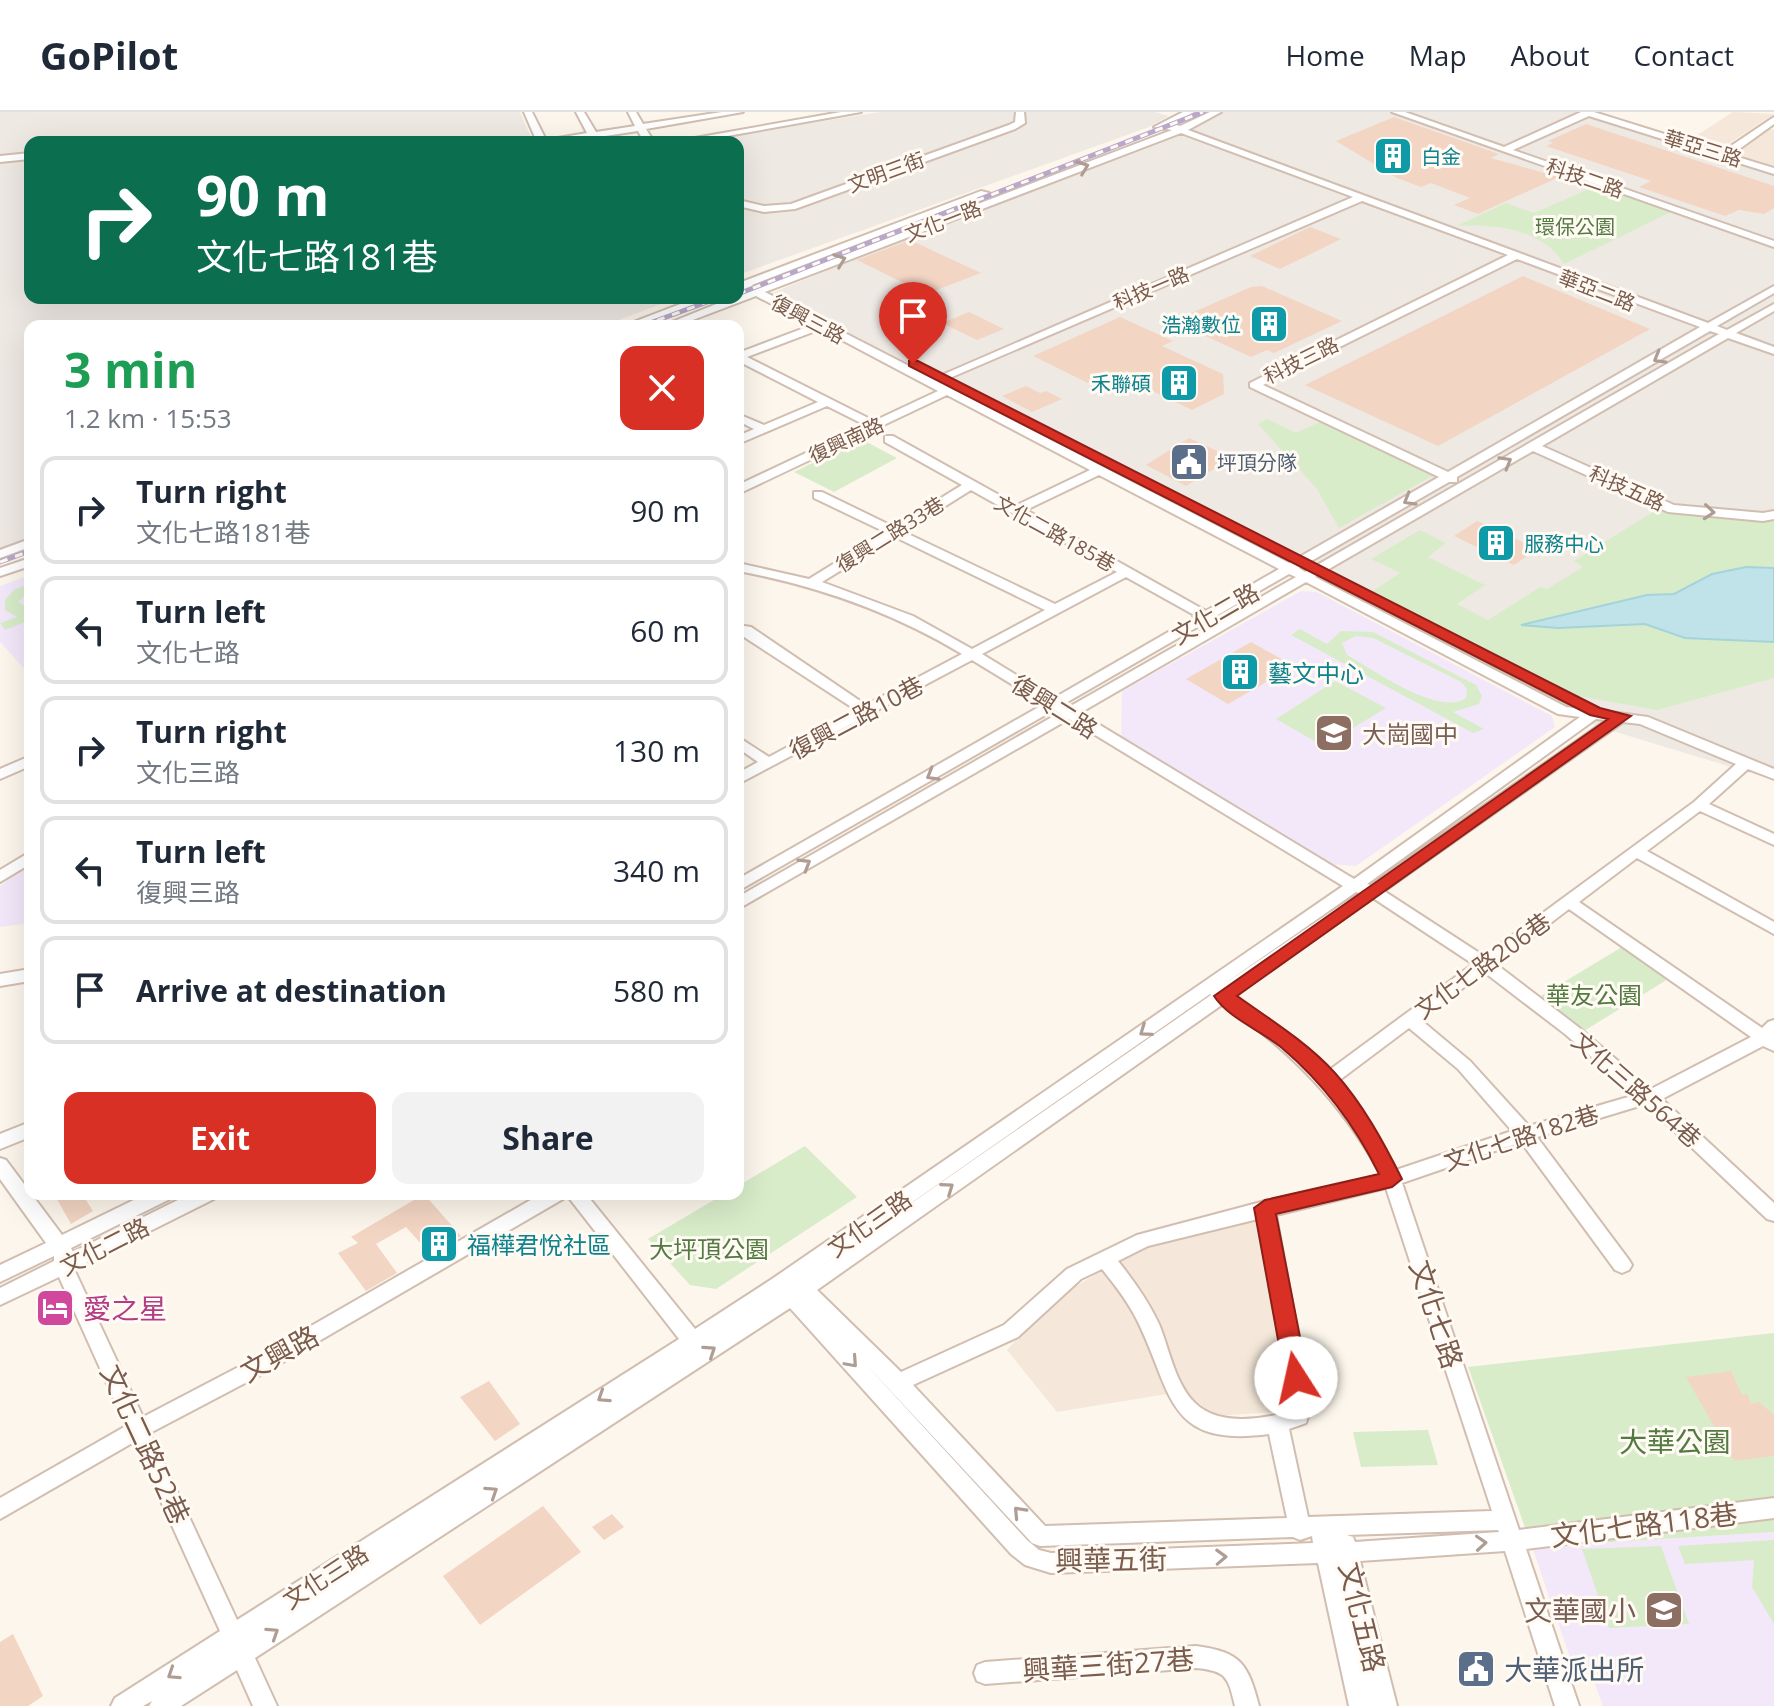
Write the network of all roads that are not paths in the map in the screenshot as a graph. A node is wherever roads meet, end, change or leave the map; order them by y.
1 (528, 112) edge
2 (580, 112) edge
3 (632, 112) edge
4 (739, 112) edge
5 (799, 112) edge
6 (857, 112) edge
7 (1020, 112) edge
8 (1190, 112) edge
9 (1217, 112) edge
10 (1396, 112) edge
11 (1587, 112) edge
12 (1774, 120) edge
13 (807, 121) junction
14 (1165, 124) junction
15 (641, 127) junction
16 (1180, 130) junction
17 (593, 135) junction
18 (539, 136) edge
19 (587, 136) edge
20 (646, 136) edge
21 (714, 136) edge
22 (1504, 150) junction
23 (1724, 155) junction
24 (24, 157) edge
25 (0, 159) edge
26 (1774, 171) edge
27 (1360, 198) junction
28 (744, 204) edge
29 (1774, 244) edge
30 (1515, 256) junction
31 (744, 282) edge
32 (744, 285) edge
33 (1774, 289) edge
34 (762, 290) junction
35 (744, 297) edge
36 (689, 304) edge
37 (725, 304) edge
38 (1774, 307) edge
39 (645, 320) edge
40 (683, 320) edge
41 (819, 326) junction
42 (1707, 329) junction
43 (1724, 336) junction
44 (1774, 354) edge
45 (744, 355) edge
46 (744, 360) edge
47 (943, 385) junction
48 (827, 402) junction
49 (744, 420) edge
50 (870, 424) junction
51 (763, 429) junction
52 (1033, 430) junction
53 (744, 437) edge
54 (889, 439) dead end
55 (1533, 446) junction
56 (1099, 470) junction
57 (1449, 477) junction
58 (744, 480) edge
59 (1466, 484) junction
60 (969, 486) junction
61 (744, 487) edge
62 (818, 495) dead end
63 (1015, 511) junction
64 (1774, 515) edge
65 (895, 530) junction
66 (24, 545) edge
67 (0, 554) edge
68 (24, 564) edge
69 (744, 568) edge
70 (1304, 570) junction
71 (0, 572) edge
72 (1126, 572) junction
73 (812, 583) junction
74 (1056, 610) junction
75 (1214, 621) junction
76 (744, 630) edge
77 (974, 655) junction
78 (1059, 710) junction
79 (866, 711) junction
80 (1596, 712) junction
81 (1622, 716) junction
82 (744, 745) edge
83 (24, 759) edge
84 (24, 760) edge
85 (1747, 762) junction
86 (768, 763) junction
87 (0, 766) edge
88 (0, 774) edge
89 (1774, 774) edge
90 (744, 776) edge
91 (1699, 805) junction
92 (1774, 840) edge
93 (1636, 851) junction
94 (24, 861) edge
95 (0, 877) edge
96 (744, 883) edge
97 (1354, 886) junction
98 (1375, 891) junction
99 (744, 900) edge
100 (1569, 902) junction
101 (1774, 929) edge
102 (1484, 962) junction
103 (24, 976) edge
104 (0, 980) edge
105 (1216, 992) junction
106 (1408, 1018) junction
107 (1771, 1036) edge
108 (1329, 1079) junction
109 (1652, 1096) junction
110 (24, 1132) edge
111 (1525, 1134) junction
112 (0, 1142) edge
113 (0, 1165) edge
114 (1392, 1179) junction
115 (24, 1200) edge
116 (24, 1200) edge
117 (153, 1200) edge
118 (193, 1200) edge
119 (546, 1200) edge
120 (580, 1200) edge
121 (1265, 1208) junction
122 (1774, 1214) edge
123 (62, 1255) junction
124 (1106, 1260) junction
125 (1622, 1265) dead end
126 (0, 1274) edge
127 (792, 1287) junction
128 (0, 1297) edge
129 (692, 1340) junction
130 (898, 1383) junction
131 (1278, 1426) junction
132 (139, 1429) junction
133 (1774, 1508) edge
134 (0, 1509) edge
135 (1321, 1529) junction
136 (1509, 1530) junction
137 (1336, 1552) junction
138 (238, 1644) junction
139 (985, 1673) dead end
140 (123, 1706) edge
141 (161, 1706) edge
142 (265, 1706) edge
143 (1247, 1706) edge
144 (1361, 1706) edge
145 (1385, 1706) edge
146 (1567, 1706) edge

1 - 18 street
2 - 17 street
3 - 15 street
4 - 15 street
5 - 13 street
6 - 13 street
7 - 28 street, 文明三街
8 - 14 street, 文化一路
9 - 16 street, 文化一路
10 - 22 street, 科技二路
11 - 22 street
11 - 23 street, 華亞三路
12 - 23 street
13 - 21 street
14 - 16 street, 華亞二路
14 - 31 street, 文化一路
15 - 17 street
15 - 20 street
16 - 27 street, 華亞二路
34 -> 16 street, 文化一路
17 - 19 street
22 - 29 street, 科技二路
23 - 26 street, 華亞三路
24 - 25 street
27 - 30 street, 華亞二路
27 - 47 street, 科技一路
30 - 42 street, 華亞二路
30 - 57 street, 科技三路
32 - 34 street, 復興三路
33 - 42 street, 文化二路
34 - 35 street, 文化一路
34 - 41 street, 復興三路
34 - 47 street, 復興三路
36 - 39 street
37 - 40 street, 文化一路
38 - 43 street, 文化二路
41 - 45 street
41 - 47 street, 復興三路
42 - 43 street, 華亞二路
42 -> 57 street, 文化二路
43 - 44 street, 華亞二路
43 - 55 street, 文化二路
46 - 48 street
47 - 50 street, 復興南路
47 - 52 street, 復興三路
48 - 50 street
48 - 51 street
49 - 51 street
50 - 58 street, 復興南路
50 - 61 street, 復興南路
51 - 53 street
52 - 56 street, 復興三路
52 - 70 street, 復興三路
54 - 60 street, 文化二路185巷
59 -> 55 street, 文化二路
55 -> 64 street, 科技五路
56 - 63 street
56 - 70 street, 復興三路
57 - 59 street, 科技三路
57 -> 70 street, 文化二路
59 - 70 street, 文化二路
60 - 63 street, 文化二路185巷
60 - 65 street, 復興二路33巷
62 - 65 street
63 - 72 street, 文化二路185巷
65 - 73 street, 復興二路33巷
65 - 74 street
66 - 67 street
68 - 71 street
69 - 73 street, 復興二路
70 - 75 street, 文化二路
70 - 80 street, 復興三路
72 - 74 street, 復興二路10巷
72 - 75 street, 文化二路185巷
73 - 77 street, 復興二路
74 - 77 street, 復興二路10巷
75 - 78 street, 文化二路
76 - 79 street
77 - 78 street, 復興二路
77 - 79 street, 復興二路10巷
78 -> 96 street, 文化二路
78 - 97 street, 復興二路
99 -> 78 street, 文化二路
79 - 86 street, 復興二路10巷
80 - 81 street, 復興三路
80 - 97 street, 文化三路
81 - 85 street, 復興三路
81 - 98 street, 文化三路
82 - 86 street
83 - 87 street
84 - 88 street
85 - 89 street, 復興三路
85 - 91 street, 文化七路206巷
86 - 90 street, 復興二路10巷
91 - 92 street
91 - 93 street, 文化七路206巷
93 - 100 street, 文化七路206巷
93 - 101 street
94 - 95 street
97 - 98 street, 復興二路
97 - 105 street, 文化三路
98 - 102 street, 文化三路564巷
98 - 105 street, 文化三路
100 - 102 street, 文化七路206巷
100 - 107 street
102 - 106 street, 文化七路206巷
102 - 109 street, 文化三路564巷
103 - 104 street
105 - 108 street, 文化七路
105 - 127 street, 文化三路
106 - 108 street, 文化七路206巷
106 - 111 street
107 - 109 street, 文化七路182巷
108 - 114 street, 文化七路
109 - 111 street, 文化七路182巷
109 - 122 street, 文化三路564巷
110 - 112 street
111 - 114 street, 文化七路182巷
111 - 125 street
113 - 116 street, 文化二路52巷
114 - 121 street, 文化七路182巷
114 - 136 street, 文化七路
115 - 123 street, 文化二路52巷
117 - 123 street, 文化二路
118 - 123 street, 文化二路
119 - 132 street, 文興路
120 - 129 street
121 - 124 street, 文化七路182巷
121 - 131 street
123 - 126 street, 文化二路
123 - 128 street, 文化二路
123 - 132 street, 文化二路52巷
124 - 130 street, 文化七路182巷
124 - 131 street
127 - 129 street, 文化三路
127 - 130 street, 興華五街
127 -> 137 street, 興華五街
138 -> 127 street, 文化三路
129 -> 138 street, 文化三路
135 -> 130 street, 興華五街
131 - 135 street, 文化五路
132 - 134 street, 文興路
132 - 138 street, 文化二路52巷
133 - 136 street, 文化七路118巷
135 - 136 street, 興華五街
135 - 137 street, 文化五路
137 -> 136 street, 興華五街
136 - 146 street, 文化七路
137 - 144 street, 文化五路
137 - 145 street, 文化五路
138 -> 140 street, 文化三路
138 - 141 street, 文化三路
138 - 142 street, 文化二路52巷
139 - 143 street, 興華三街27巷

